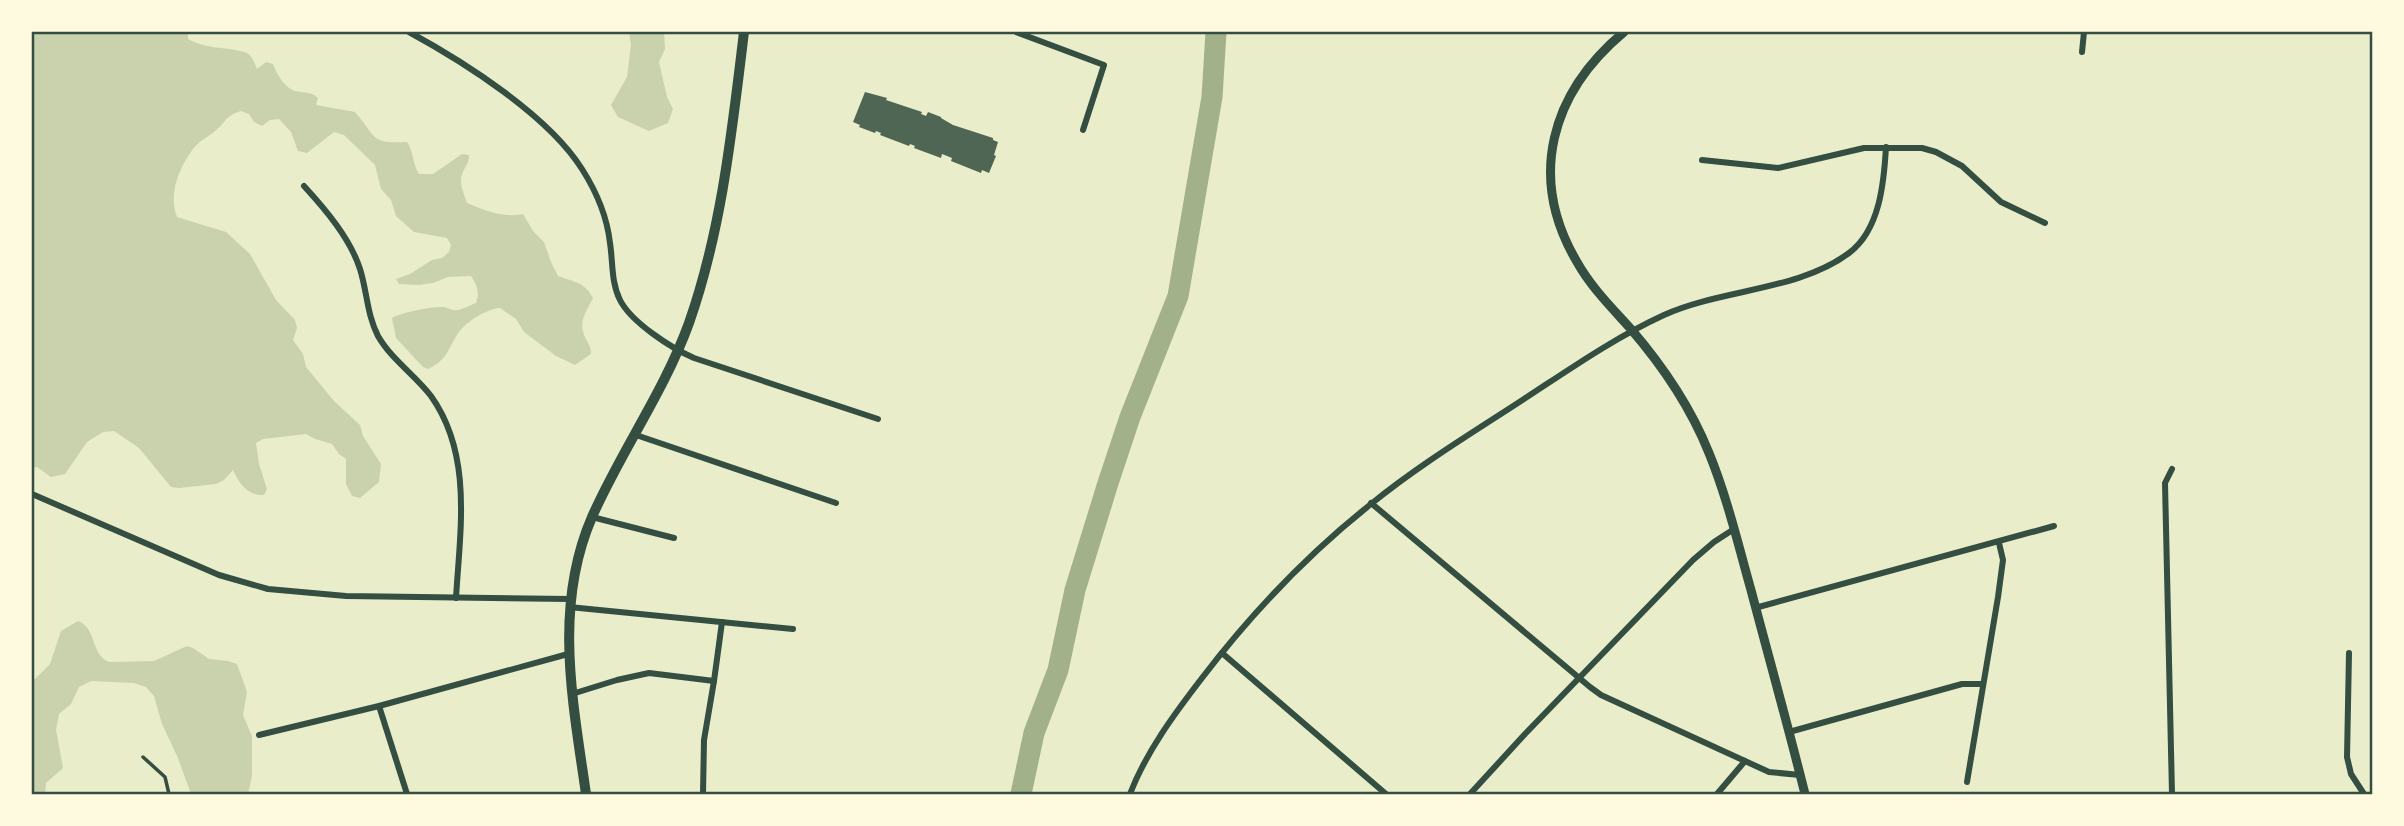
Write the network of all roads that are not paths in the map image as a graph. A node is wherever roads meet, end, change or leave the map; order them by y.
1 (409, 32) edge
2 (744, 32) edge
3 (1016, 32) edge
4 (1624, 32) edge
5 (2084, 32) edge
6 (2082, 52) dead end
7 (1083, 130) dead end
8 (1886, 146) junction
9 (1702, 160) dead end
10 (304, 186) dead end
11 (2045, 223) dead end
12 (1632, 331) junction
13 (678, 351) junction
14 (878, 419) dead end
15 (636, 435) junction
16 (2172, 469) dead end
17 (32, 494) edge
18 (836, 503) dead end
19 (1371, 503) junction
20 (592, 517) junction
21 (2054, 526) dead end
22 (1734, 529) junction
23 (674, 538) dead end
24 (1999, 542) junction
25 (456, 598) junction
26 (570, 603) junction
27 (1755, 608) junction
28 (722, 622) junction
29 (793, 629) dead end
30 (1222, 653) junction
31 (2349, 653) dead end
32 (568, 654) junction
33 (1578, 678) junction
34 (714, 681) junction
35 (1983, 684) junction
36 (572, 694) junction
37 (379, 706) junction
38 (1789, 732) junction
39 (259, 736) dead end
40 (143, 757) dead end
41 (1745, 761) junction
42 (1800, 775) junction
43 (1967, 782) dead end
44 (169, 794) edge
45 (407, 794) edge
46 (586, 794) edge
47 (703, 794) edge
48 (1130, 794) edge
49 (1386, 794) edge
50 (1470, 794) edge
51 (1717, 794) edge
52 (1805, 794) edge
53 (2172, 794) edge
54 (2364, 794) edge

1 - 13 street
2 - 13 main road
3 - 7 street
4 - 12 main road
5 - 6 street
8 - 9 street
8 - 11 street
8 - 12 street
10 - 25 street
12 - 19 street
12 - 22 main road
13 - 14 street
13 - 15 main road
15 - 18 street
15 - 20 main road
16 - 53 street
17 - 25 street
19 - 30 street
19 - 33 street
20 - 23 street
20 - 26 main road
21 - 24 street
22 - 27 main road
22 - 33 street
24 - 27 street
24 - 35 street
25 - 26 street
26 - 28 street
26 - 32 main road
27 - 38 main road
28 - 29 street
28 - 34 street
30 - 48 street
30 - 49 street
31 - 54 street
32 - 36 main road
32 - 37 street
33 - 41 street
33 - 50 street
34 - 36 street
34 - 47 street
35 - 38 street
35 - 43 street
36 - 46 main road
37 - 39 street
37 - 45 street
38 - 42 main road
40 - 44 lane
41 - 42 street
41 - 51 street
42 - 52 main road

